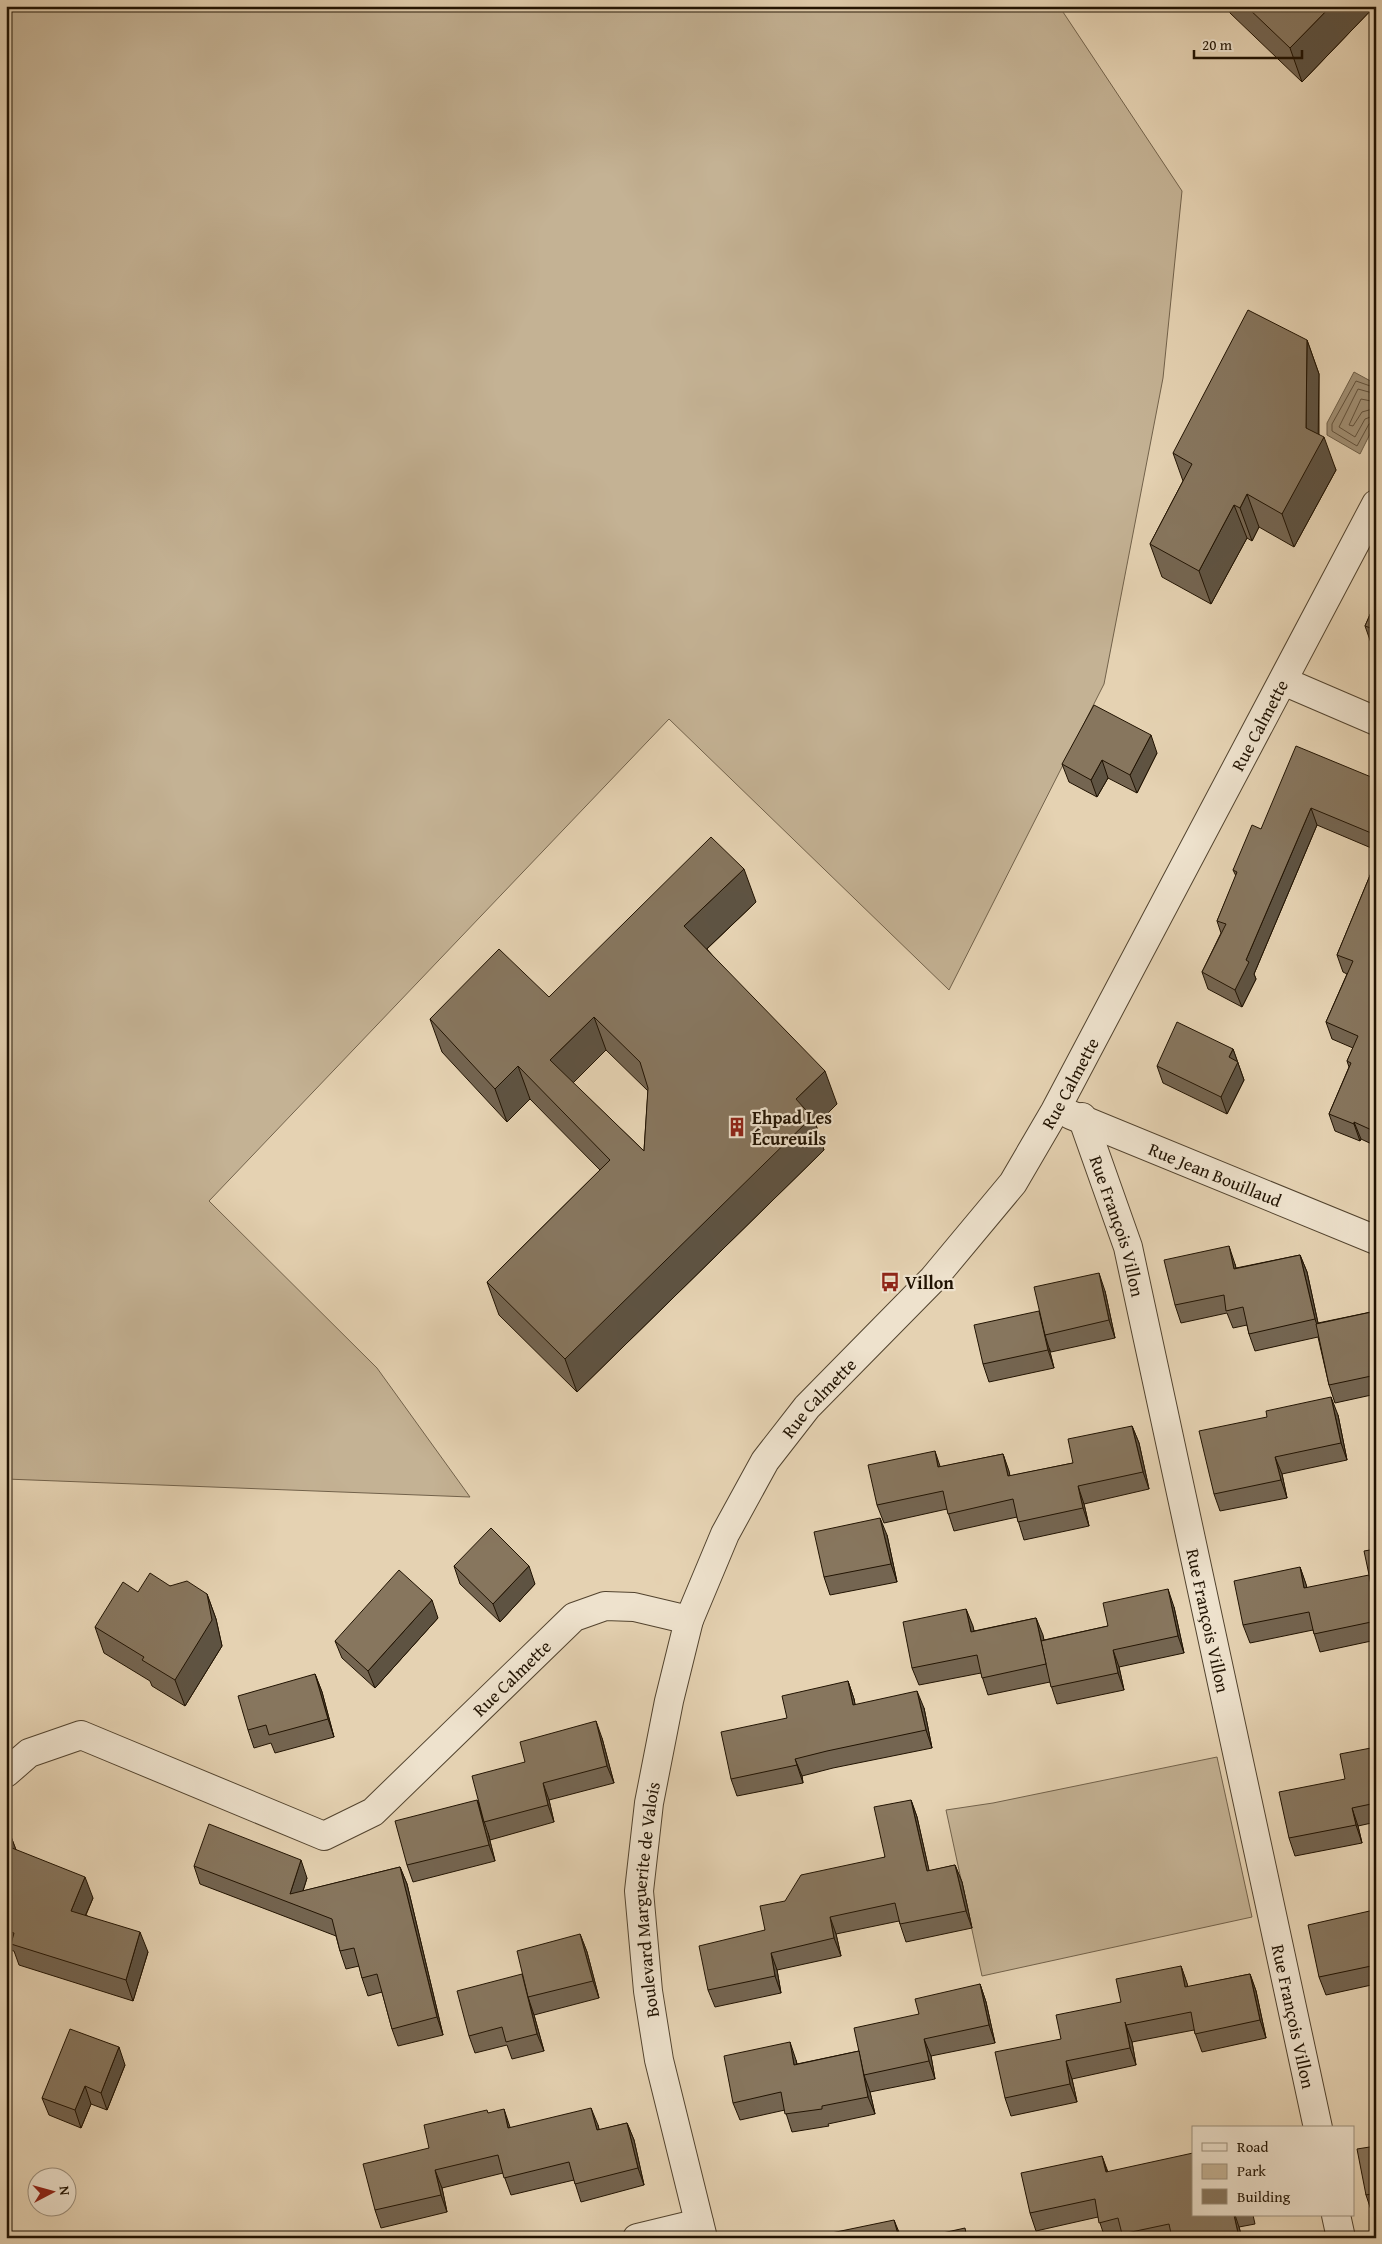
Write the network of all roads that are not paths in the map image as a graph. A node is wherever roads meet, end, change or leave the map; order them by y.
1 (1376, 504) edge
2 (1283, 681) junction
3 (1376, 721) edge
4 (1055, 1111) junction
5 (1082, 1117) junction
6 (1376, 1240) edge
7 (688, 1620) junction
8 (6, 1773) edge
9 (1318, 2126) edge
10 (1336, 2216) edge
11 (701, 2230) edge
12 (638, 2238) edge
13 (1341, 2238) edge

1 - 2 street, Rue Calmette
2 - 3 street
2 - 4 street, Rue Calmette
4 - 5 street, Rue Jean Bouillaud
4 - 7 street, Rue Calmette
5 - 6 street, Rue Jean Bouillaud
5 - 9 street, Rue François Villon
7 - 8 street, Rue Calmette
7 - 11 street, Boulevard Marguerite de Valois
10 - 13 street
11 - 12 street

